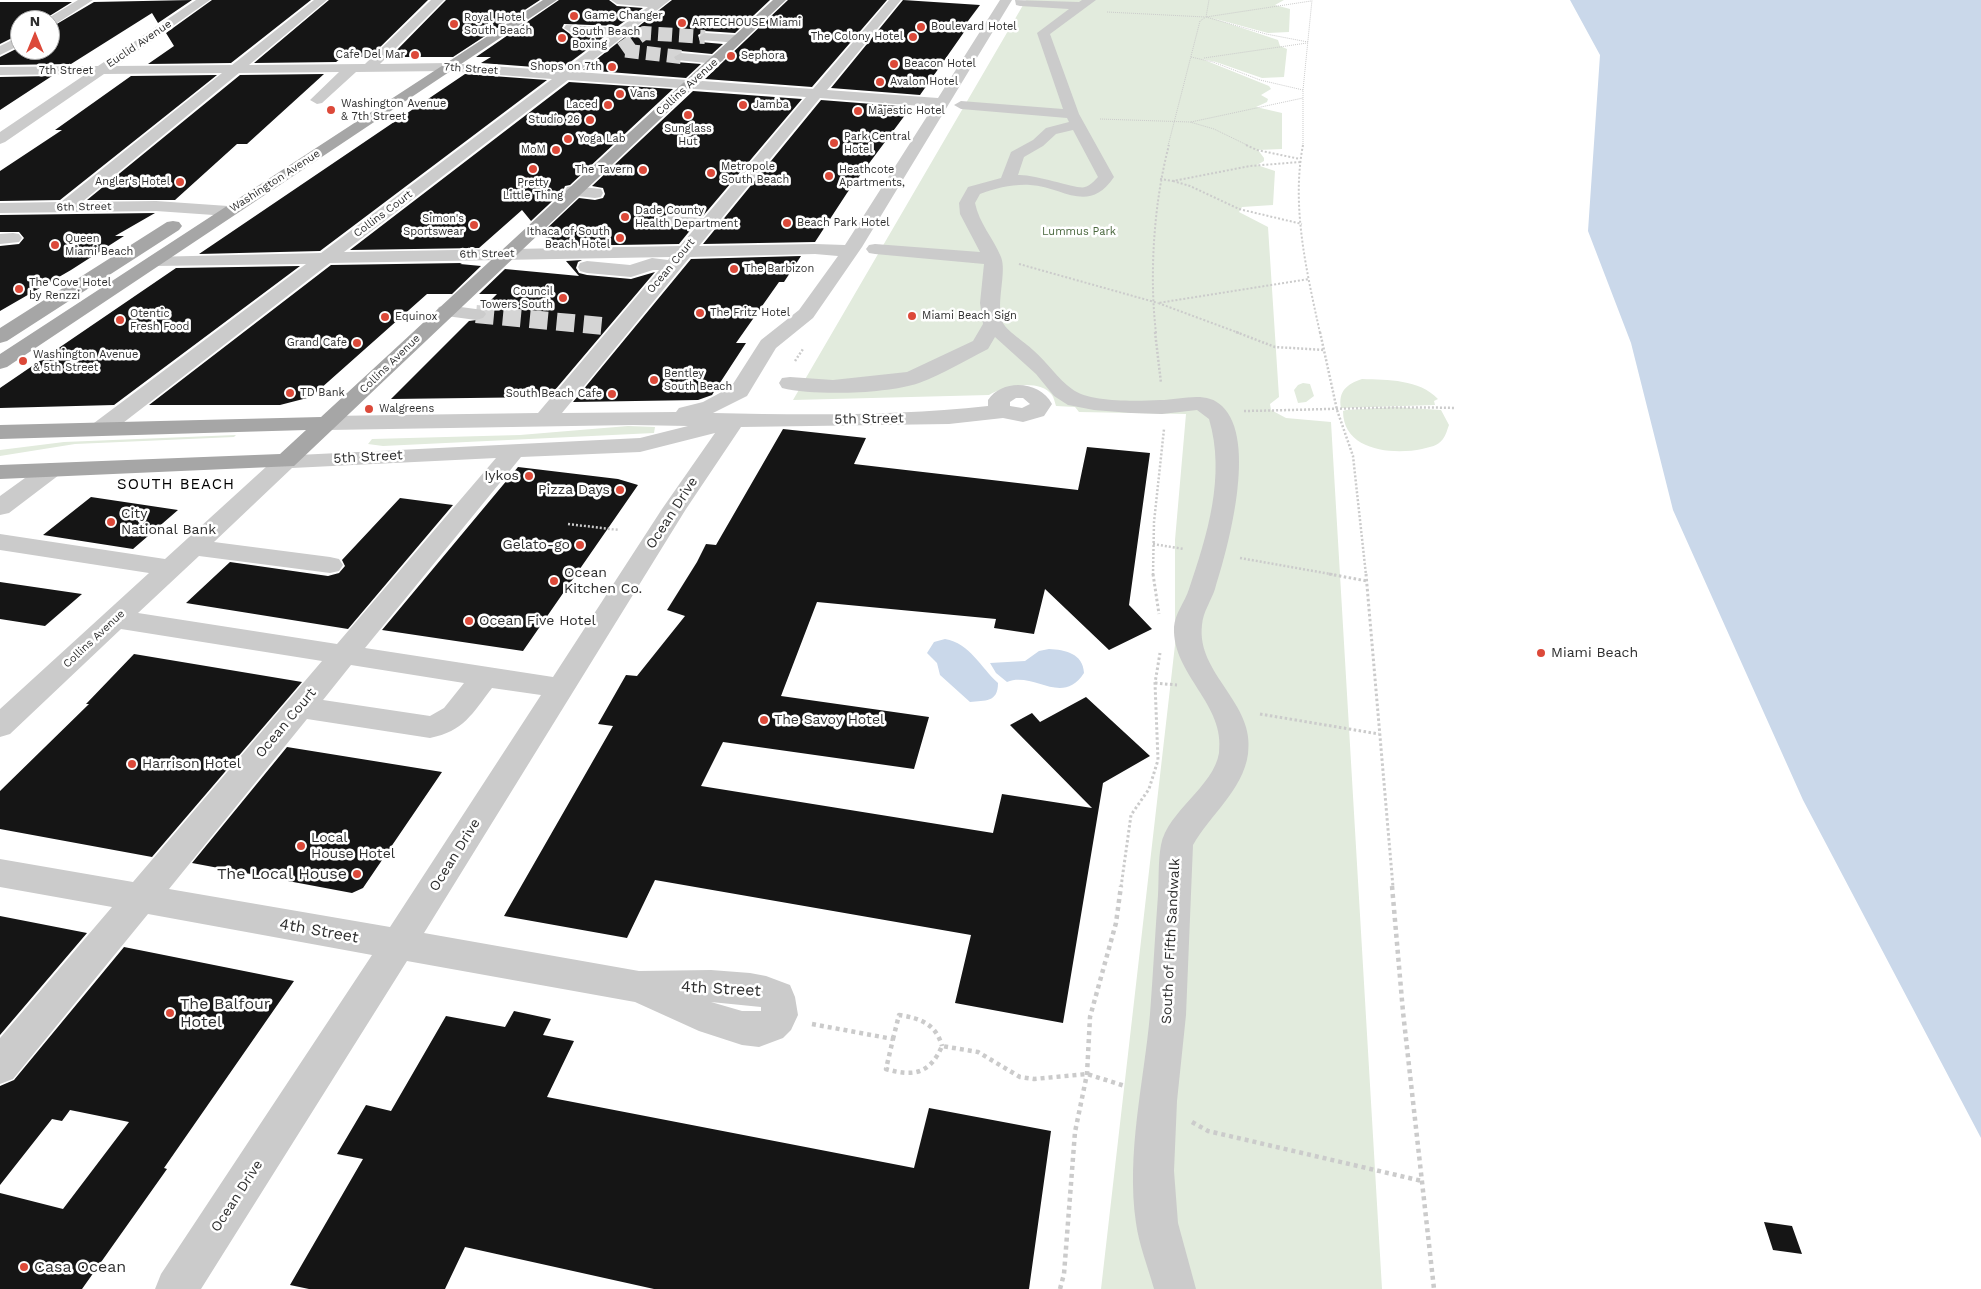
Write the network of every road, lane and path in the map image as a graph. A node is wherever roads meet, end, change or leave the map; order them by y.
1 (87, 0) edge
2 (204, 0) edge
3 (321, 0) edge
4 (438, 0) edge
5 (551, 0) edge
6 (617, 0) edge
7 (780, 0) edge
8 (896, 0) edge
9 (1209, 0) edge
10 (1311, 0) edge
11 (1006, 1) edge
12 (661, 2) edge
13 (1081, 6) edge
14 (60, 16) edge
15 (1206, 17) junction
16 (570, 28) dead end
17 (623, 32) junction
18 (704, 37) tunnel mouth
19 (739, 39) junction
20 (1307, 43) junction
21 (444, 53) dead end
22 (682, 57) tunnel mouth
23 (1192, 57) junction
24 (1200, 58) junction
25 (717, 60) junction
26 (369, 67) junction
27 (422, 67) junction
28 (448, 67) junction
29 (352, 68) junction
30 (234, 69) junction
31 (101, 70) junction
32 (0, 71) edge
33 (565, 76) junction
34 (398, 82) dead end
35 (689, 86) junction
36 (1303, 90) junction
37 (816, 95) junction
38 (1303, 98) junction
39 (318, 100) dead end
40 (941, 104) junction
41 (961, 105) dead end
42 (1074, 119) junction
43 (1174, 120) junction
44 (1190, 122) junction
45 (0, 139) edge
46 (1300, 161) junction
47 (1160, 179) junction
48 (1008, 181) junction
49 (1173, 181) junction
50 (573, 191) junction
51 (596, 193) dead end
52 (223, 204) junction
53 (65, 207) junction
54 (0, 208) edge
55 (200, 209) junction
56 (674, 220) dead end
57 (707, 223) junction
58 (1302, 224) junction
59 (875, 249) dead end
60 (850, 251) junction
61 (506, 254) junction
62 (326, 258) junction
63 (677, 258) junction
64 (993, 259) junction
65 (155, 261) junction
66 (534, 262) dead end
67 (1309, 279) junction
68 (1152, 301) junction
69 (1158, 303) junction
70 (446, 311) junction
71 (476, 314) tunnel mouth
72 (993, 324) junction
73 (0, 337) edge
74 (1324, 350) junction
75 (0, 363) edge
76 (790, 383) dead end
77 (1163, 407) junction
78 (1456, 408) dead end
79 (1337, 410) junction
80 (1003, 411) dead end
81 (1216, 412) junction
82 (633, 418) junction
83 (544, 420) junction
84 (734, 421) junction
85 (328, 423) junction
86 (102, 428) junction
87 (0, 432) edge
88 (515, 450) junction
89 (286, 461) junction
90 (51, 470) junction
91 (0, 472) edge
92 (0, 508) edge
93 (568, 524) dead end
94 (619, 530) dead end
95 (0, 542) edge
96 (1153, 544) junction
97 (194, 546) junction
98 (1211, 554) junction
99 (330, 565) dead end
100 (171, 568) junction
101 (1367, 581) junction
102 (115, 619) junction
103 (1160, 619) dead end
104 (1160, 651) dead end
105 (344, 655) junction
106 (484, 677) junction
107 (1155, 683) junction
108 (560, 688) junction
109 (1220, 696) junction
110 (300, 707) junction
111 (0, 726) edge
112 (1380, 734) junction
113 (0, 873) edge
114 (139, 900) junction
115 (398, 946) junction
116 (639, 987) dead end
117 (804, 1022) dead end
118 (893, 1039) junction
119 (942, 1046) junction
120 (0, 1066) edge
121 (1087, 1074) junction
122 (1158, 1101) junction
123 (1422, 1182) junction
124 (176, 1289) edge
125 (1060, 1289) edge
126 (1175, 1289) edge
127 (1434, 1289) edge

1 - 14 street
2 - 31 street, Euclid Avenue
3 - 30 street
4 - 26 street
5 - 28 main road, Washington Avenue
6 - 12 street
7 - 19 main road, Collins Avenue
8 - 37 street, Ocean Court
9 - 15 path
10 - 15 path
10 - 20 path
11 - 13 street
11 - 40 street
12 - 17 street, Collins Court
13 - 15 path
13 - 42 street
15 - 20 path
15 - 23 path
16 - 17 street
17 - 33 street, Collins Court
18 - 19 street
19 - 25 main road, Collins Avenue
20 - 24 path
20 - 36 path
21 - 27 main road
22 - 25 street
23 - 24 path
23 - 43 path
24 - 36 path
25 - 35 main road, Collins Avenue
26 - 27 street, 7th Street
26 - 29 street, 7th Street
27 - 28 street, 7th Street
27 - 34 main road
28 - 33 street, 7th Street
28 - 52 main road, Washington Avenue
29 - 30 street, 7th Street
29 - 39 street
30 - 31 street, 7th Street
30 - 53 street
31 - 32 street, 7th Street
31 - 45 street, Euclid Avenue
33 - 35 street, 7th Street
33 - 62 street, Collins Court
35 - 37 street, 7th Street
35 - 50 main road, Collins Avenue
36 - 38 path
37 - 40 street, 7th Street
37 - 57 street, Ocean Court
38 - 44 path
38 - 46 path
40 - 60 street
41 - 42 street
42 - 43 path
42 - 48 street
42 - 48 street
43 - 44 path
43 - 47 path
44 - 46 path
46 - 49 path
46 - 58 path
47 - 49 path
47 - 68 path
48 - 64 street
49 - 58 path
50 - 51 street
50 - 61 main road, Collins Avenue
52 - 55 street, 6th Street
52 - 65 main road, Washington Avenue
53 - 54 street, 6th Street
53 - 55 street, 6th Street
55 - 73 main road
56 - 57 street
57 - 63 street, Ocean Court
58 - 67 path
59 - 64 street
60 - 63 street, 6th Street
60 - 82 street
61 - 62 street, 6th Street
61 - 63 street, 6th Street
61 - 70 main road, Collins Avenue
62 - 65 street, 6th Street
62 - 86 street, Collins Court
63 - 66 street
63 - 83 street, Ocean Court
64 - 68 path
64 - 72 street
65 - 75 main road, Washington Avenue
67 - 69 path
67 - 74 path
68 - 69 path
68 - 77 path
69 - 74 path
70 - 71 street
70 - 85 main road, Collins Avenue
72 - 76 street
72 - 77 street
74 - 79 path
77 - 81 street
77 - 96 path
78 - 79 path
79 - 81 path
79 - 101 path
80 - 84 street, 5th Street
81 - 98 street, South of Fifth Sandwalk
82 - 83 street, 5th Street
82 - 84 street, 5th Street
83 - 85 street, 5th Street
84 - 88 street, 5th Street
84 - 108 street, Ocean Drive
85 - 86 main road, 5th Street
85 - 89 main road, Collins Avenue
86 - 87 main road, 5th Street
88 - 89 street, 5th Street
88 - 105 street, Ocean Court
89 - 90 main road, 5th Street
89 - 97 street, Collins Avenue
90 - 91 main road, 5th Street
90 - 92 street
93 - 94 path
95 - 100 street
96 - 98 path
96 - 103 path
97 - 99 street
97 - 100 street, Collins Avenue
98 - 101 path
98 - 109 street, South of Fifth Sandwalk
100 - 102 street, Collins Avenue
101 - 112 path
102 - 105 street
102 - 111 street, Collins Avenue
104 - 107 path
105 - 106 street
105 - 110 street, Ocean Court
106 - 108 street
106 - 110 street
107 - 109 path
107 - 121 path
108 - 115 street, Ocean Drive
109 - 112 path
109 - 122 street, South of Fifth Sandwalk
110 - 114 street, Ocean Court
112 - 123 path
113 - 114 street, 4th Street
114 - 115 street, 4th Street
114 - 120 street, Ocean Court
115 - 116 street, 4th Street
115 - 124 street, Ocean Drive
117 - 118 path
118 - 119 path
118 - 119 path
119 - 121 path
121 - 122 path
121 - 125 path
122 - 123 path
122 - 126 street, South of Fifth Sandwalk
123 - 127 path

